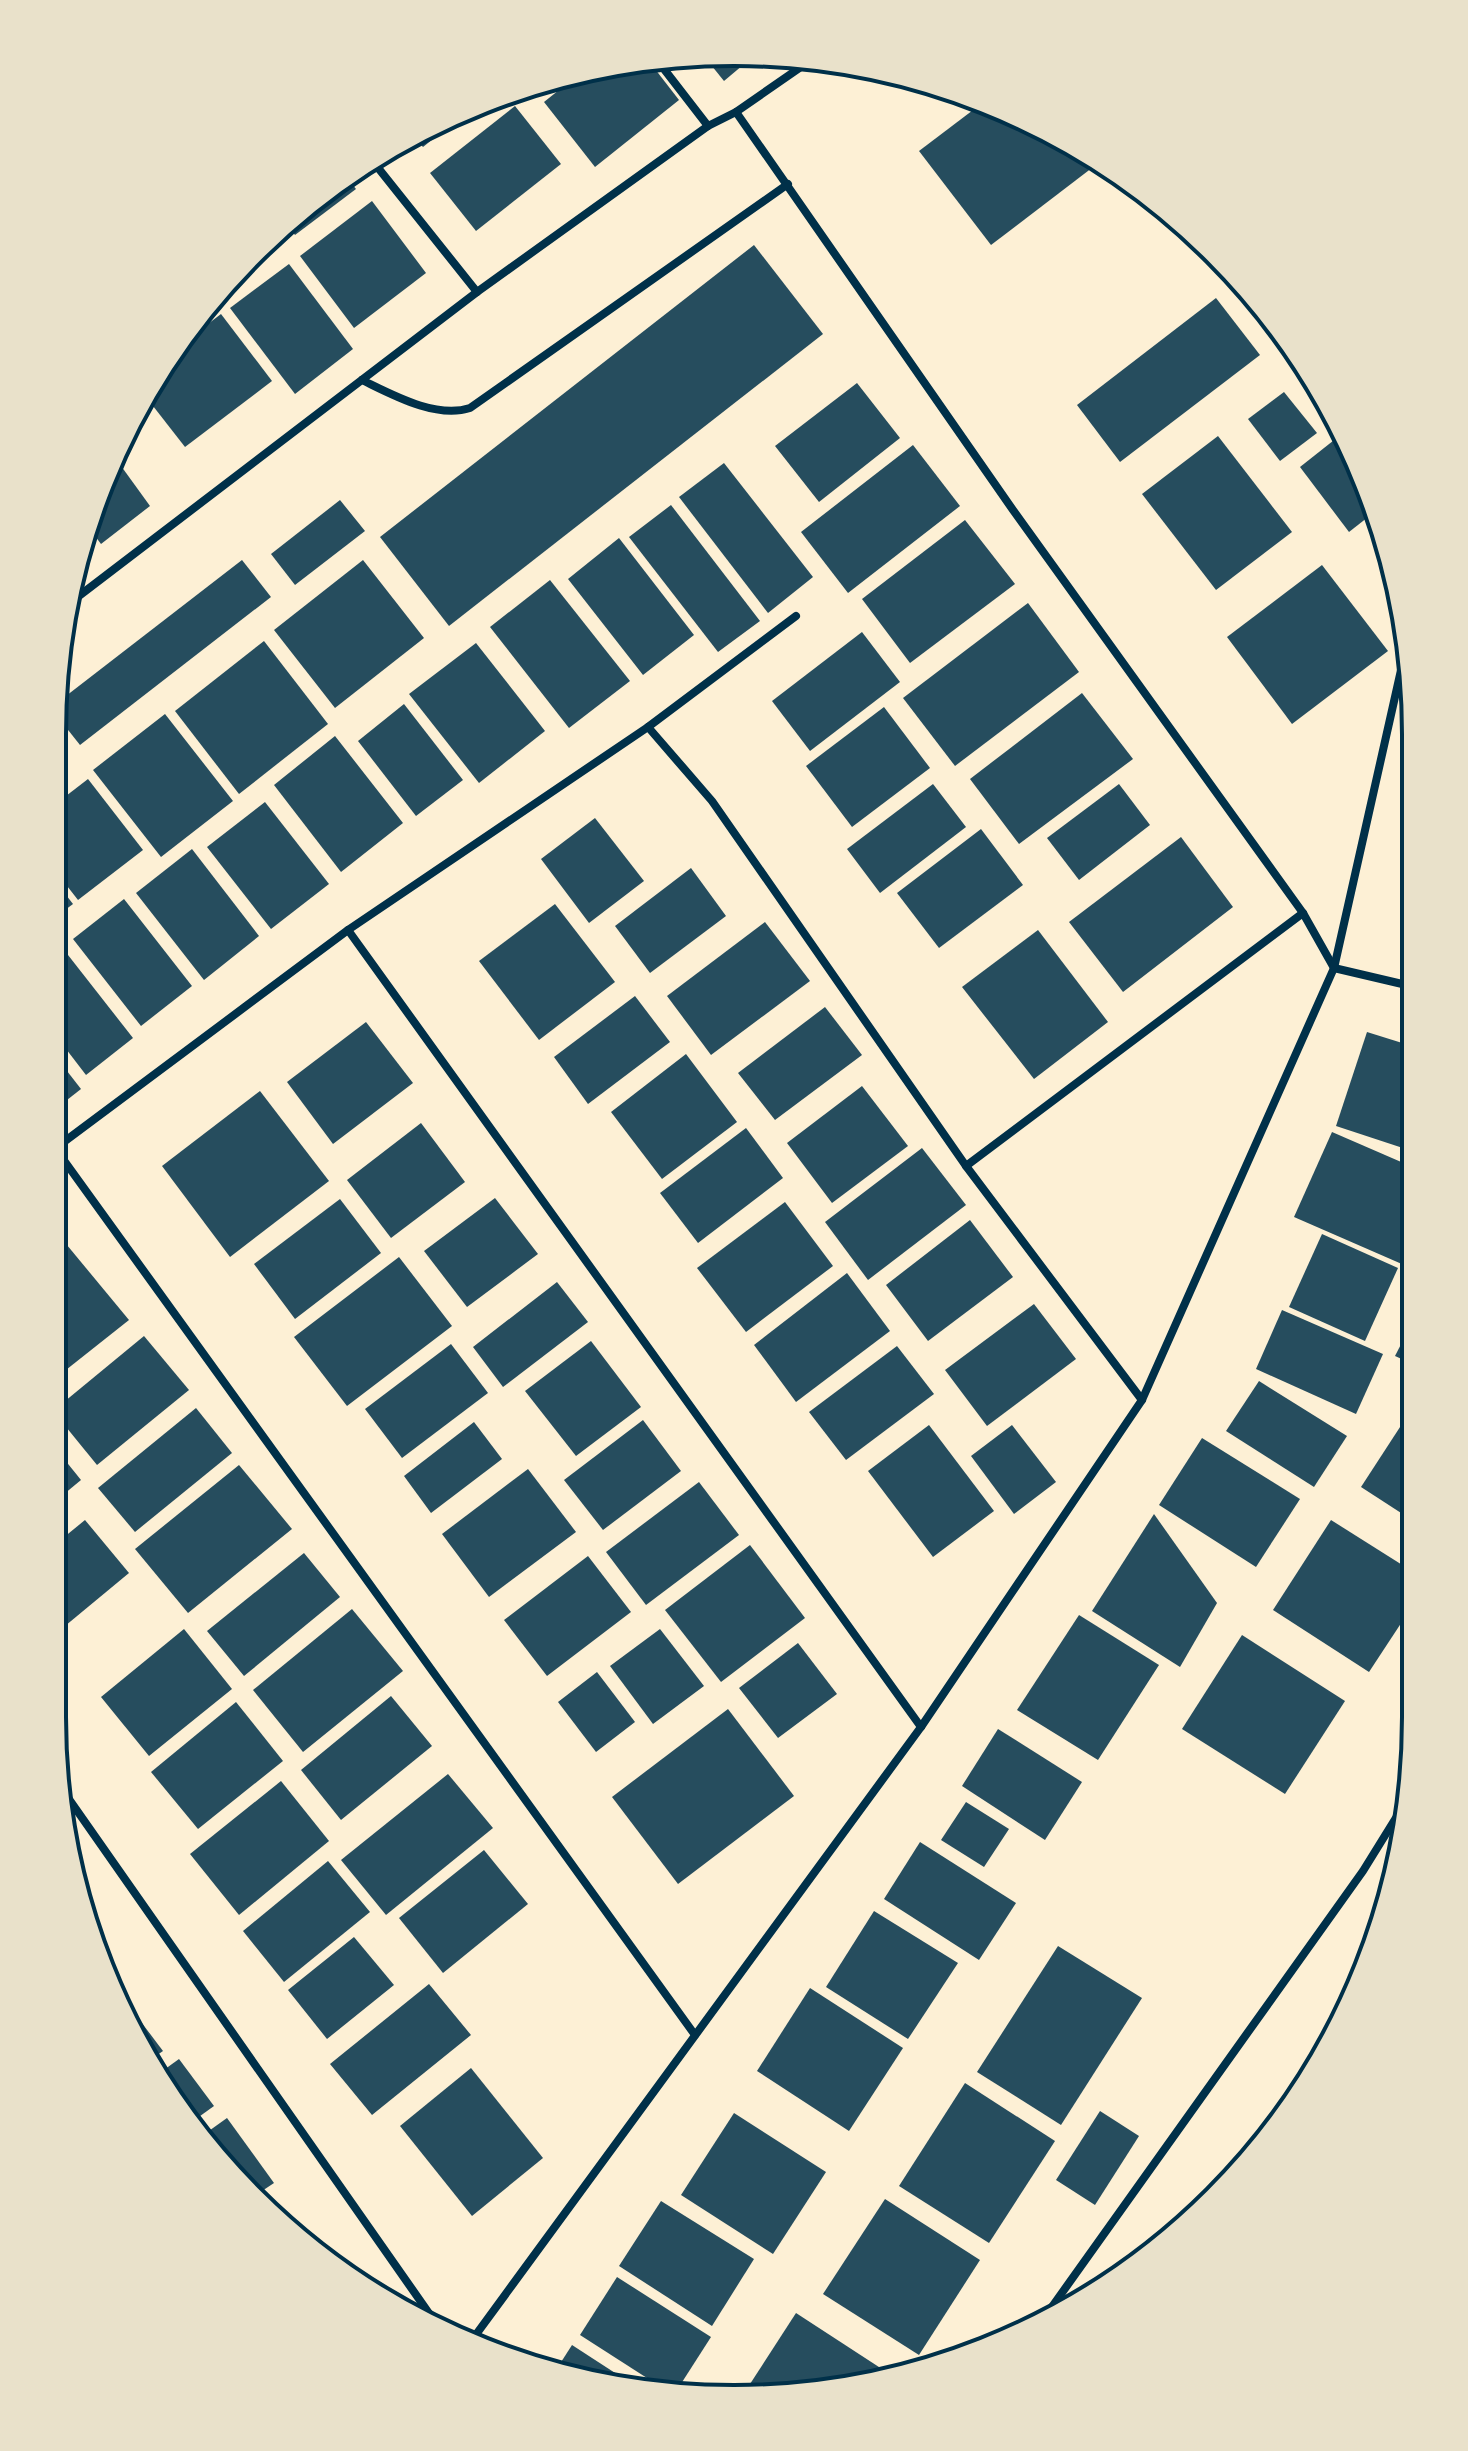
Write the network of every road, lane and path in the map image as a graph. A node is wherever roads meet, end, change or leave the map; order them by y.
1 (798, 69) edge
2 (665, 70) edge
3 (736, 112) junction
4 (708, 126) junction
5 (379, 169) edge
6 (788, 184) junction
7 (477, 292) junction
8 (362, 380) junction
9 (81, 594) edge
10 (796, 616) dead end
11 (1399, 677) edge
12 (648, 727) junction
13 (1303, 913) junction
14 (348, 930) junction
15 (1334, 968) junction
16 (1402, 984) edge
17 (66, 1140) edge
18 (66, 1166) edge
19 (966, 1166) junction
20 (1142, 1400) junction
21 (921, 1727) junction
22 (72, 1803) edge
23 (1393, 1823) edge
24 (695, 2035) junction
25 (1055, 2303) edge
26 (426, 2310) edge
27 (477, 2333) edge

1 - 3 street
2 - 4 street
3 - 4 street
3 - 6 street
4 - 7 street
5 - 7 street
6 - 8 street
6 - 13 street
7 - 8 street
8 - 9 street
10 - 12 street
11 - 15 street
12 - 14 street
12 - 19 street
13 - 15 street
13 - 19 street
14 - 17 street
14 - 21 street
15 - 16 street
15 - 20 street
18 - 24 street
19 - 20 street
20 - 21 street
21 - 24 street
22 - 26 street
23 - 25 street
24 - 27 street

